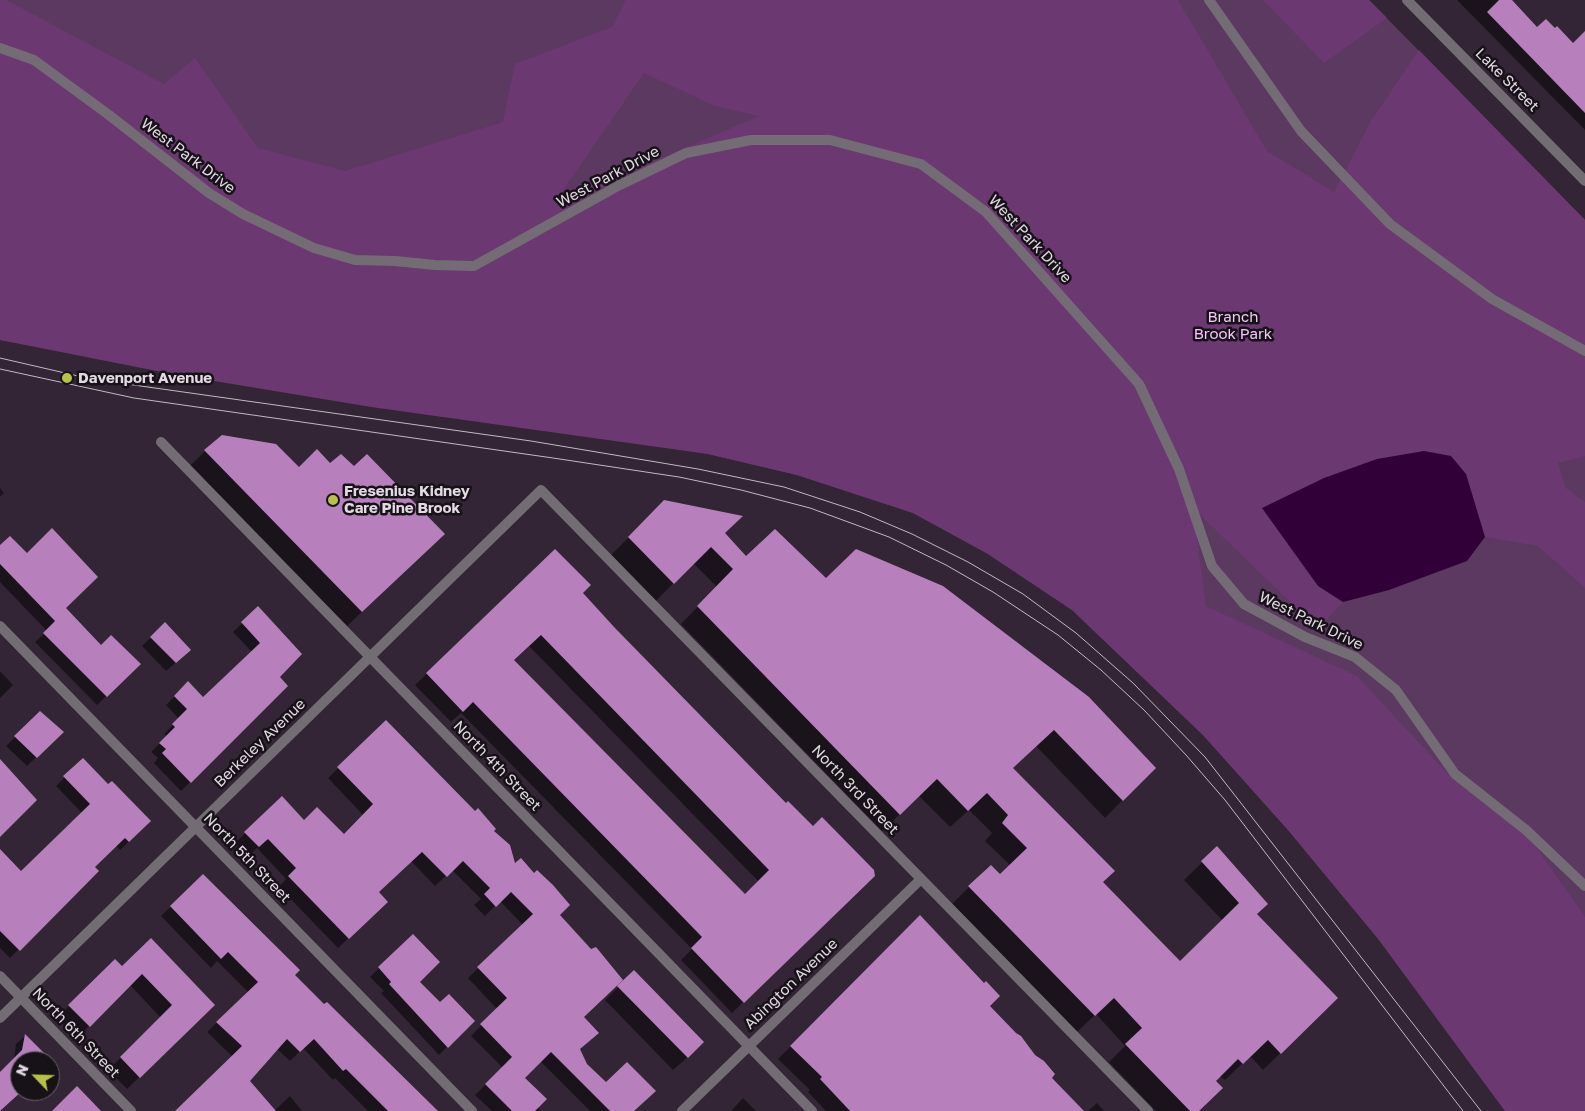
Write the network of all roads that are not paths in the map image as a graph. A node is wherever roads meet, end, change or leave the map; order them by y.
1 (1209, 0) edge
2 (1407, 0) edge
3 (0, 48) edge
4 (1585, 181) edge
5 (1585, 351) edge
6 (161, 442) dead end
7 (540, 490) joint
8 (0, 626) edge
9 (370, 657) junction
10 (196, 827) junction
11 (921, 879) junction
12 (1585, 886) edge
13 (0, 976) edge
14 (21, 998) junction
15 (0, 1018) edge
16 (749, 1046) junction
17 (131, 1111) edge
18 (472, 1111) edge
19 (682, 1111) edge
20 (812, 1111) edge
21 (1148, 1111) edge

1 - 5 street
2 - 4 street, Lake Street
3 - 12 street, West Park Drive
6 - 9 street, North 4th Street
7 - 9 street, Berkeley Avenue
7 - 11 street, North 3rd Street
8 - 10 street, North 5th Street
9 - 10 street, Berkeley Avenue
9 - 16 street, North 4th Street
10 - 14 street, Berkeley Avenue
10 - 18 street, North 5th Street
11 - 16 street, Abington Avenue
11 - 21 street, North 3rd Street
13 - 14 street, North 6th Street
14 - 15 street, Berkeley Avenue
14 - 17 street, North 6th Street
16 - 19 street, Abington Avenue
16 - 20 street, North 4th Street

